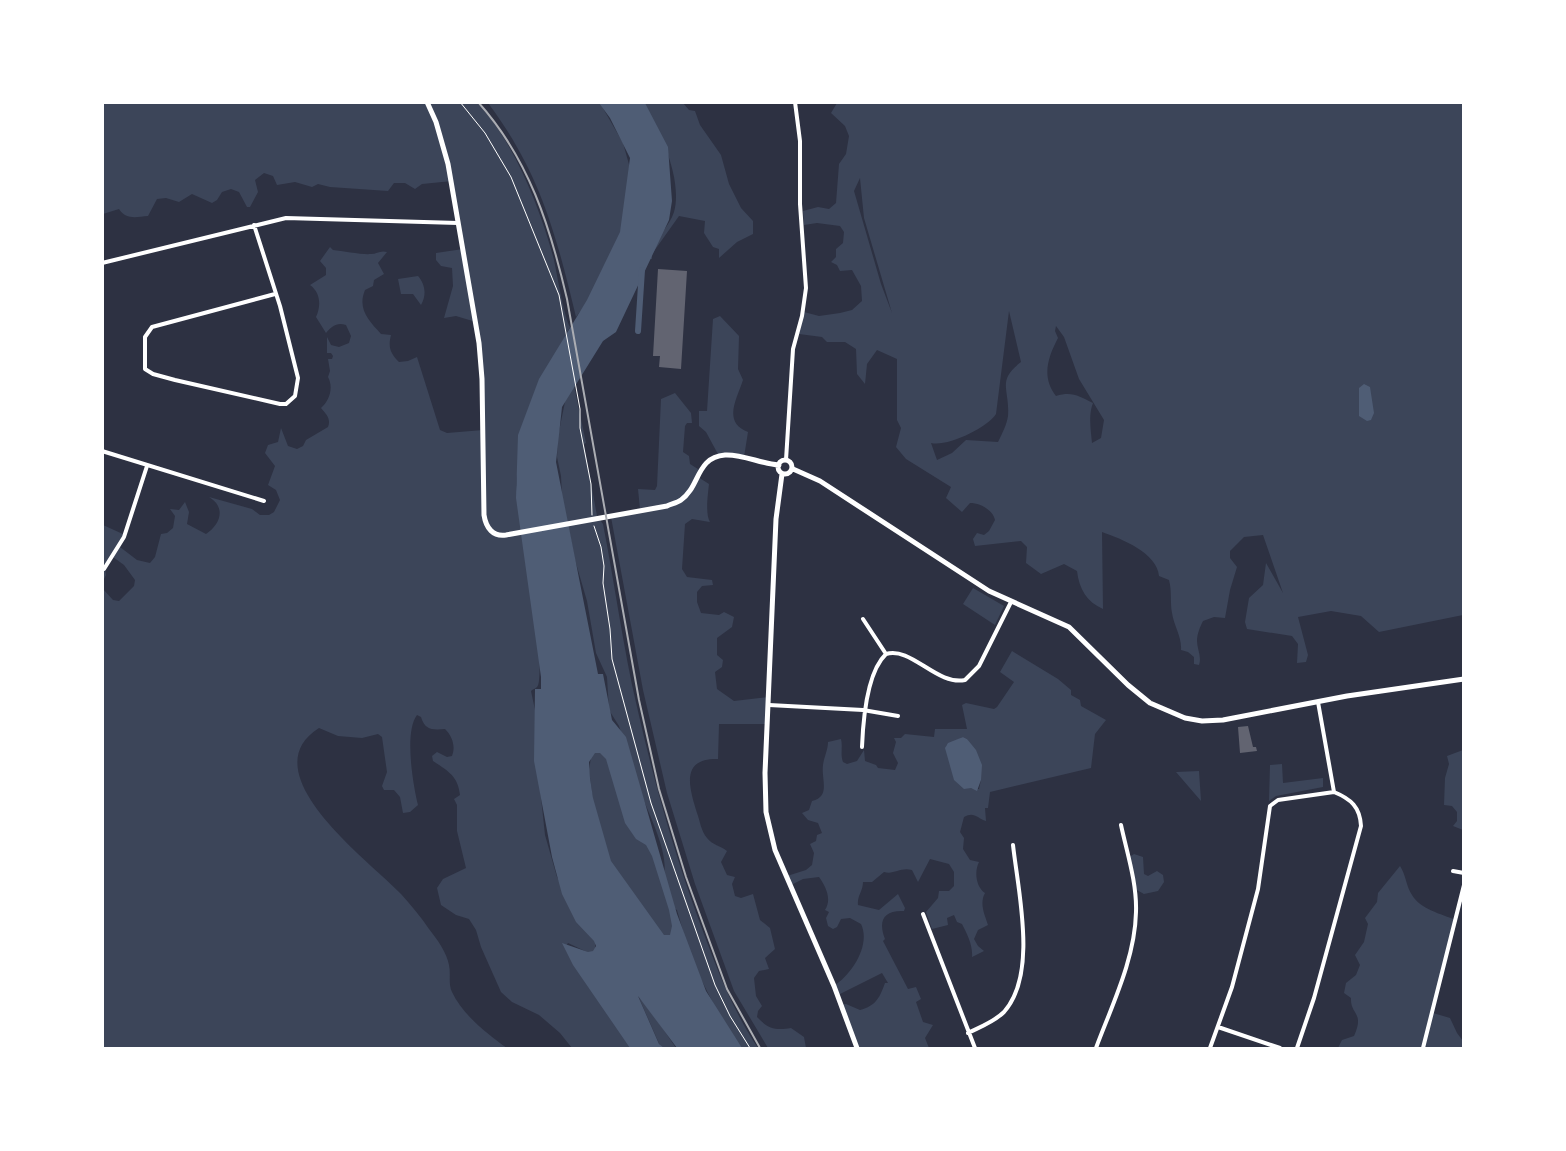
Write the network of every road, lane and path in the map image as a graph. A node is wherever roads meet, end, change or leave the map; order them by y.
1 (427, 102) edge
2 (460, 102) edge
3 (795, 102) edge
4 (458, 223) junction
5 (254, 225) junction
6 (102, 262) edge
7 (275, 294) junction
8 (102, 451) edge
9 (786, 460) junction
10 (779, 465) junction
11 (147, 466) junction
12 (793, 469) junction
13 (782, 474) junction
14 (264, 501) dead end
15 (593, 520) junction
16 (104, 569) dead end
17 (1011, 602) junction
18 (863, 619) dead end
19 (886, 654) junction
20 (1464, 679) edge
21 (1318, 702) junction
22 (769, 705) junction
23 (863, 710) junction
24 (898, 716) dead end
25 (862, 747) dead end
26 (1334, 792) junction
27 (1121, 825) dead end
28 (1013, 845) dead end
29 (1453, 871) dead end
30 (1464, 873) edge
31 (1464, 885) edge
32 (923, 914) dead end
33 (1218, 1027) junction
34 (968, 1033) junction
35 (750, 1048) edge
36 (857, 1048) edge
37 (975, 1048) edge
38 (1096, 1048) edge
39 (1210, 1048) edge
40 (1280, 1048) edge
41 (1297, 1048) edge
42 (1422, 1048) edge

1 - 4 street
2 - 15 path
3 - 9 street
4 - 5 street
4 - 15 street
5 - 6 street
5 - 7 street
7 - 7 street
8 - 11 street
9 - 10 street
9 - 12 street
10 - 13 street
10 - 15 street
11 - 14 street
11 - 16 street
12 - 13 street
12 - 17 street
13 - 22 street
15 - 35 path
17 - 19 street
17 - 21 street
18 - 19 street
19 - 23 street
20 - 21 street
21 - 26 street
22 - 23 street
22 - 36 street
23 - 24 street
23 - 25 street
26 - 33 street
26 - 41 street
27 - 38 street
28 - 34 street
29 - 30 street
31 - 42 street
32 - 34 street
33 - 39 street
33 - 40 street
34 - 37 street

